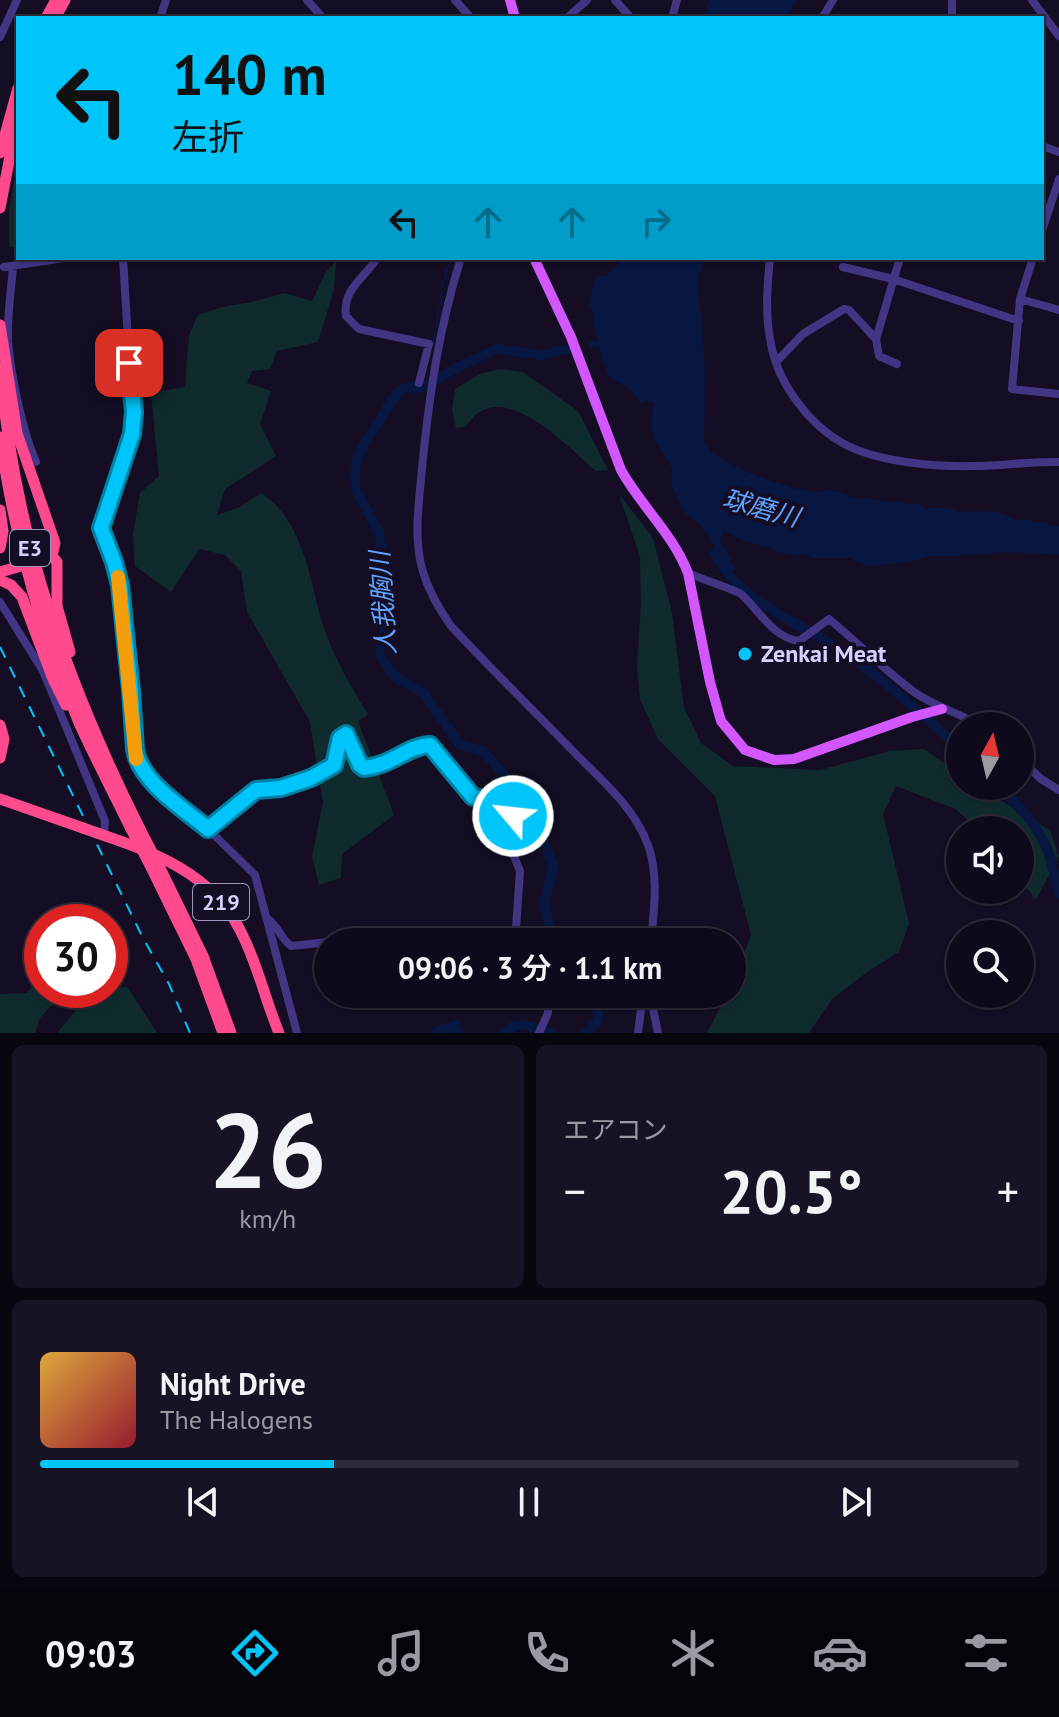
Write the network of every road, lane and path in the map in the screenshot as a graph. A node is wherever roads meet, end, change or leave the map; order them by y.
1 (17, 0) edge
2 (307, 0) edge
3 (455, 0) edge
4 (587, 0) edge
5 (615, 0) edge
6 (1032, 0) edge
7 (321, 16) edge
8 (469, 16) edge
9 (569, 16) edge
10 (629, 16) edge
11 (1059, 36) edge
12 (0, 37) edge
13 (16, 95) edge
14 (16, 125) edge
15 (0, 153) edge
16 (1059, 179) edge
17 (0, 208) edge
18 (1044, 225) edge
19 (52, 260) edge
20 (123, 260) edge
21 (375, 260) edge
22 (460, 260) edge
23 (535, 260) edge
24 (770, 260) edge
25 (899, 260) edge
26 (1032, 260) edge
27 (843, 267) dead end
28 (893, 279) junction
29 (1020, 299) junction
30 (1059, 310) edge
31 (1019, 321) junction
32 (0, 325) edge
33 (876, 339) junction
34 (776, 362) junction
35 (897, 364) dead end
36 (0, 368) edge
37 (419, 383) dead end
38 (1059, 394) edge
39 (0, 437) edge
40 (36, 462) dead end
41 (1059, 462) edge
42 (0, 510) edge
43 (0, 548) edge
44 (46, 557) junction
45 (0, 570) edge
46 (688, 573) junction
47 (0, 580) edge
48 (0, 602) edge
49 (942, 709) junction
50 (953, 712) edge
51 (90, 720) junction
52 (0, 725) edge
53 (0, 758) edge
54 (100, 768) junction
55 (1034, 772) edge
56 (1059, 790) edge
57 (0, 799) edge
58 (136, 829) junction
59 (208, 829) junction
60 (100, 834) junction
61 (154, 866) junction
62 (268, 919) junction
63 (516, 928) edge
64 (652, 928) edge
65 (314, 944) edge
66 (548, 1008) edge
67 (641, 1008) edge
68 (653, 1008) edge
69 (223, 1033) edge
70 (231, 1033) edge
71 (279, 1033) edge
72 (297, 1033) edge
73 (539, 1033) edge
74 (638, 1033) edge
75 (658, 1033) edge

1 - 12 street
2 - 7 street
3 - 8 street
4 - 9 street
5 - 10 street
6 - 11 street
13 - 15 highway
14 - 17 highway
16 - 18 street
19 - 40 street
20 - 59 street
21 - 37 street
22 - 64 street
23 - 46 main road
24 - 34 street
25 - 28 street
26 - 29 street
27 - 28 street
28 - 31 street
28 - 33 street
29 - 30 street
29 - 31 street
31 - 38 street
32 - 44 highway
33 - 34 street
33 - 35 street
34 - 41 street
36 - 51 highway, E3
39 - 54 highway, E3
42 - 43 highway
44 - 45 highway, bridge
44 - 51 highway
46 - 49 street
46 - 49 main road
47 - 54 highway
48 - 60 street
49 - 50 street
51 - 58 highway, E3
52 - 53 highway
54 - 58 highway, E3
55 - 56 street
57 - 60 highway, 219, bridge
58 - 61 highway, E3, bridge
59 - 62 street
59 - 63 street
60 - 71 highway, 219
61 - 69 highway, E3
61 - 70 highway, E3
62 - 65 street
62 - 72 street
66 - 73 street
67 - 74 street
68 - 75 street

